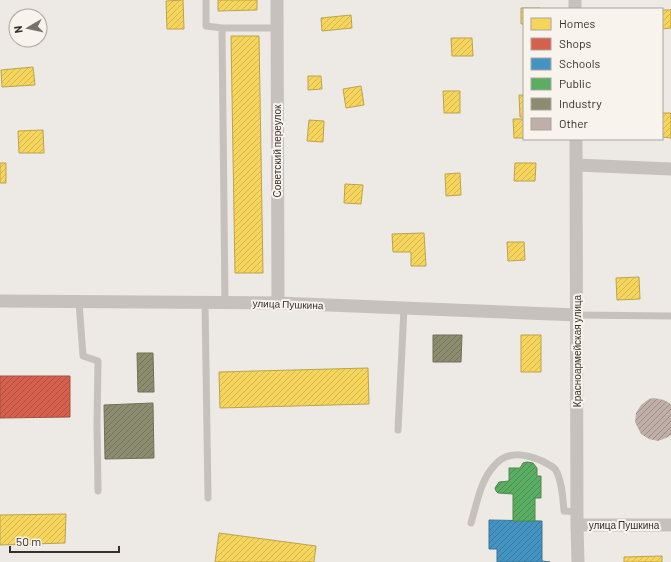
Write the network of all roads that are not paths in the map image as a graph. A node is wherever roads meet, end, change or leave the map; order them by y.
1 (206, 0) edge
2 (277, 0) edge
3 (222, 28) junction
4 (277, 28) junction
5 (576, 140) edge
6 (577, 165) junction
7 (671, 169) edge
8 (0, 301) edge
9 (79, 302) junction
10 (205, 302) junction
11 (225, 302) junction
12 (278, 303) junction
13 (404, 308) junction
14 (577, 315) junction
15 (671, 316) edge
16 (398, 430) dead end
17 (98, 490) dead end
18 (208, 498) dead end
19 (577, 518) junction
20 (471, 523) dead end
21 (671, 525) edge
22 (578, 562) edge

1 - 3 lane
2 - 4 street, Советский переулок
3 - 4 lane
3 - 11 lane
4 - 12 street, Советский переулок
5 - 6 street, Красноармейская улица
6 - 7 street
6 - 14 street, Красноармейская улица
8 - 9 street, улица Пушкина
9 - 10 street, улица Пушкина
9 - 17 lane
10 - 11 street, улица Пушкина
10 - 18 lane
11 - 12 street, улица Пушкина
12 - 13 street, улица Пушкина
13 - 14 street, улица Пушкина
13 - 16 lane
14 - 15 lane
14 - 19 street, Красноармейская улица
19 - 20 lane
19 - 21 street, улица Пушкина
19 - 22 street, Красноармейская улица

